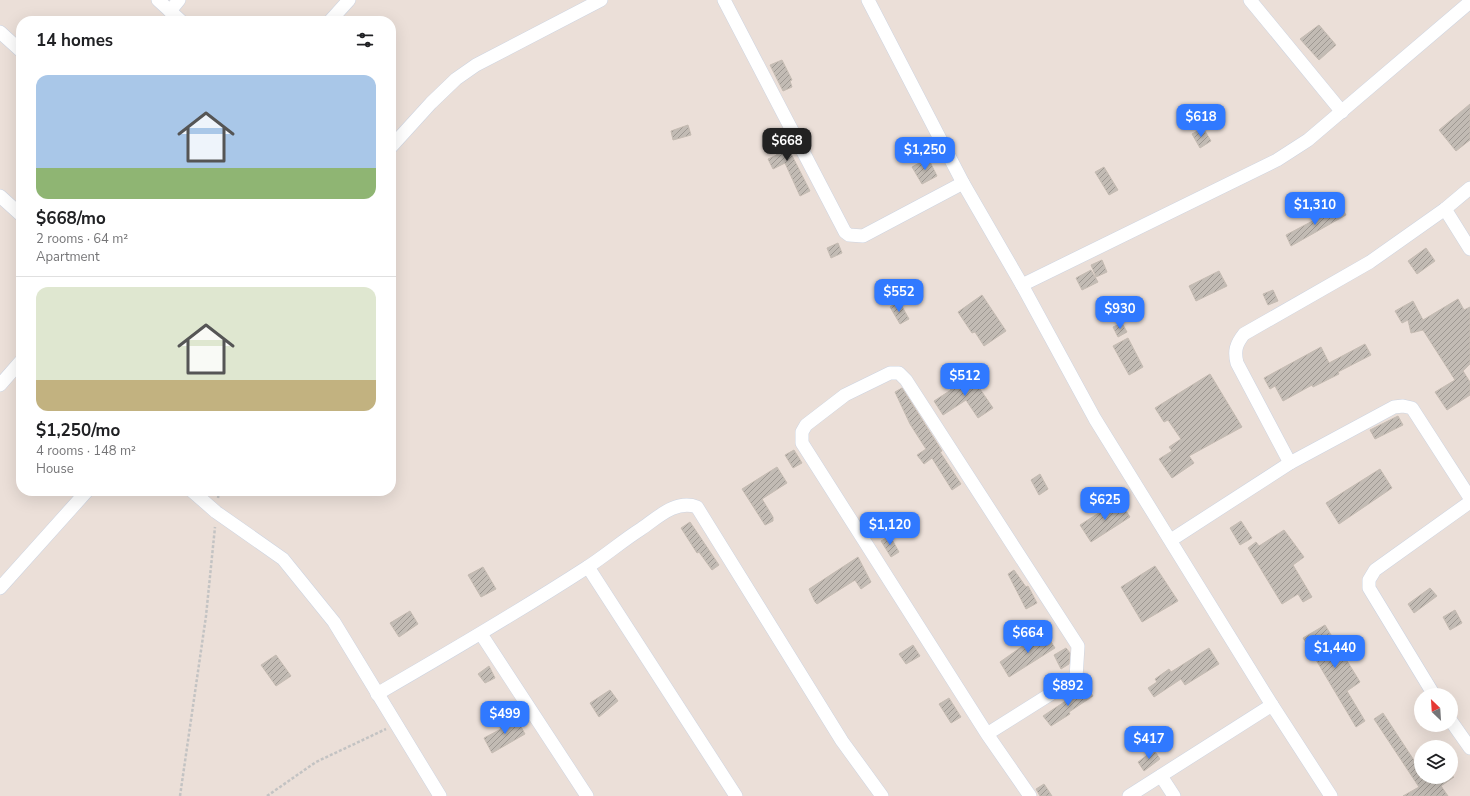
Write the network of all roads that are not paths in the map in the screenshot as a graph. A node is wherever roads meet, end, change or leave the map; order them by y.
1 (158, 0) edge
2 (180, 0) edge
3 (349, 0) edge
4 (600, 0) edge
5 (724, 0) edge
6 (868, 0) edge
7 (1250, 0) edge
8 (1470, 2) edge
9 (170, 11) junction
10 (176, 16) edge
11 (335, 16) edge
12 (0, 32) edge
13 (16, 46) edge
14 (1342, 112) junction
15 (396, 142) edge
16 (963, 183) junction
17 (1470, 188) edge
18 (2, 203) edge
19 (1445, 209) junction
20 (16, 212) edge
21 (1470, 250) edge
22 (1022, 285) junction
23 (16, 367) edge
24 (0, 385) edge
25 (1290, 463) junction
26 (83, 496) edge
27 (198, 496) edge
28 (1470, 498) edge
29 (1470, 502) edge
30 (1171, 540) junction
31 (588, 567) junction
32 (0, 588) edge
33 (481, 634) junction
34 (1430, 688) edge
35 (378, 694) junction
36 (1272, 706) junction
37 (1458, 731) edge
38 (987, 734) junction
39 (1470, 748) edge
40 (1160, 776) junction
41 (440, 796) edge
42 (587, 796) edge
43 (736, 796) edge
44 (882, 796) edge
45 (1030, 796) edge
46 (1129, 796) edge
47 (1174, 796) edge
48 (1331, 796) edge

1 - 9 street
2 - 9 street
3 - 11 street
4 - 15 street
5 - 16 street
6 - 16 street
7 - 14 street
8 - 14 street
9 - 10 street
12 - 13 street
14 - 22 street
16 - 22 street
17 - 19 street
18 - 20 street
19 - 21 street
19 - 25 street
22 - 30 street
23 - 24 street
25 - 28 street
25 - 30 street
26 - 32 street
27 - 35 street
29 - 34 street
30 - 36 street
31 - 33 street
31 - 43 street
31 - 44 street
33 - 35 street
33 - 42 street
35 - 41 street
36 - 40 street
36 - 48 street
37 - 39 street
38 - 38 street
38 - 45 street
40 - 46 street
40 - 47 street

